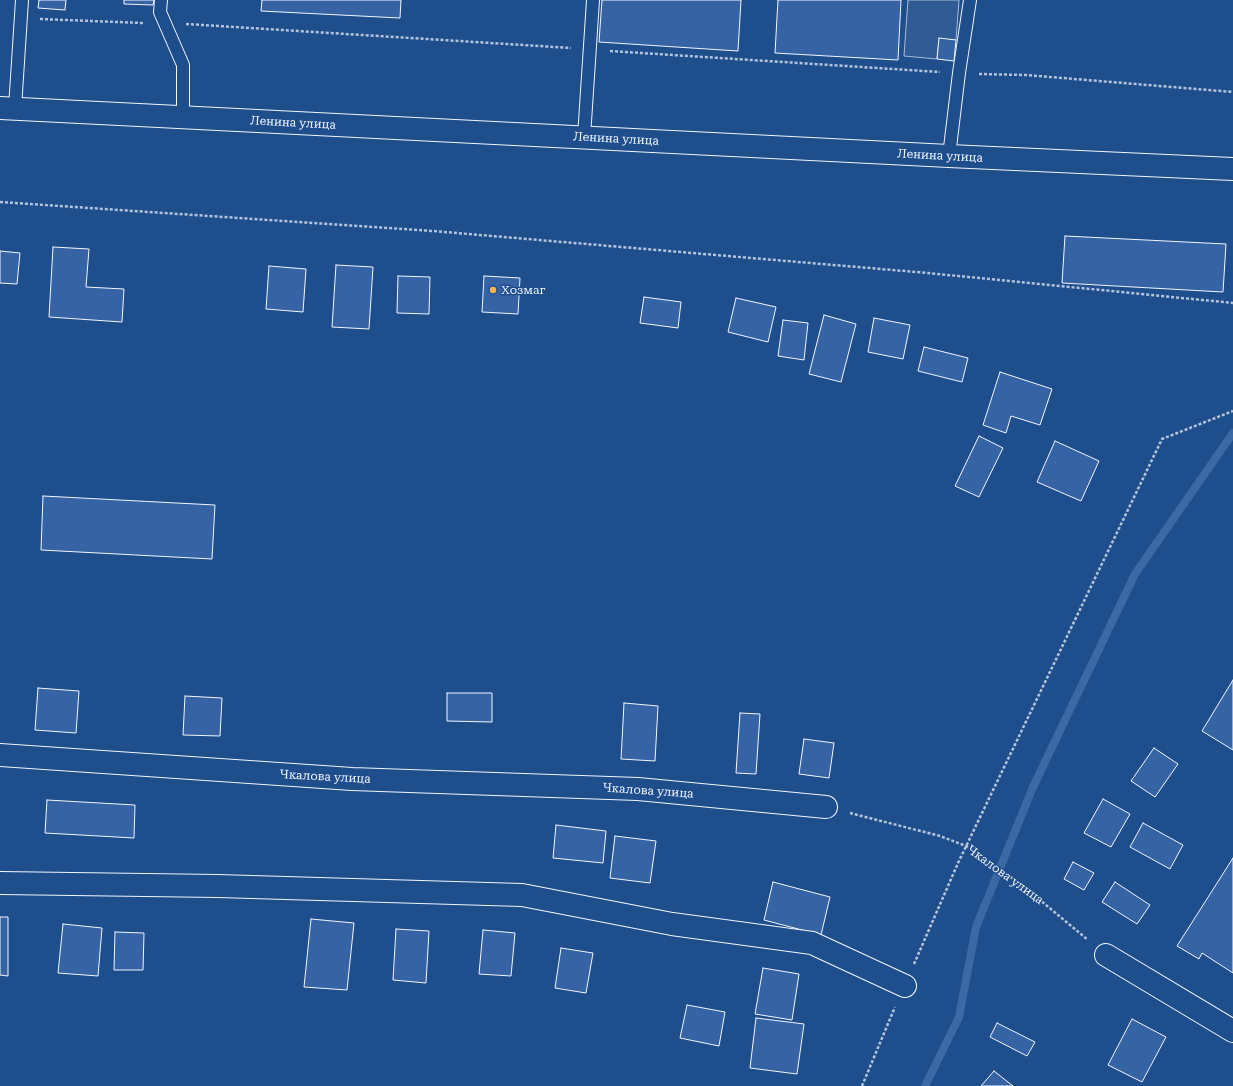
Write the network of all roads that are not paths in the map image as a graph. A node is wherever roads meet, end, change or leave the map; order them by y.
1 (22, 0) edge
2 (161, 0) edge
3 (593, 0) edge
4 (970, 0) edge
5 (7, 108) edge
6 (183, 117) junction
7 (584, 138) junction
8 (949, 156) junction
9 (1233, 169) edge
10 (0, 755) edge
11 (826, 807) road end
12 (0, 883) edge
13 (1106, 955) road end
14 (905, 986) road end
15 (1233, 1031) edge

1 - 5 lane
2 - 6 lane
3 - 7 lane
4 - 8 lane
5 - 6 street, Ленина улица
6 - 7 street, Ленина улица
7 - 8 street, Ленина улица
8 - 9 street, Ленина улица
10 - 11 street, Чкалова улица
12 - 14 street
13 - 15 street

